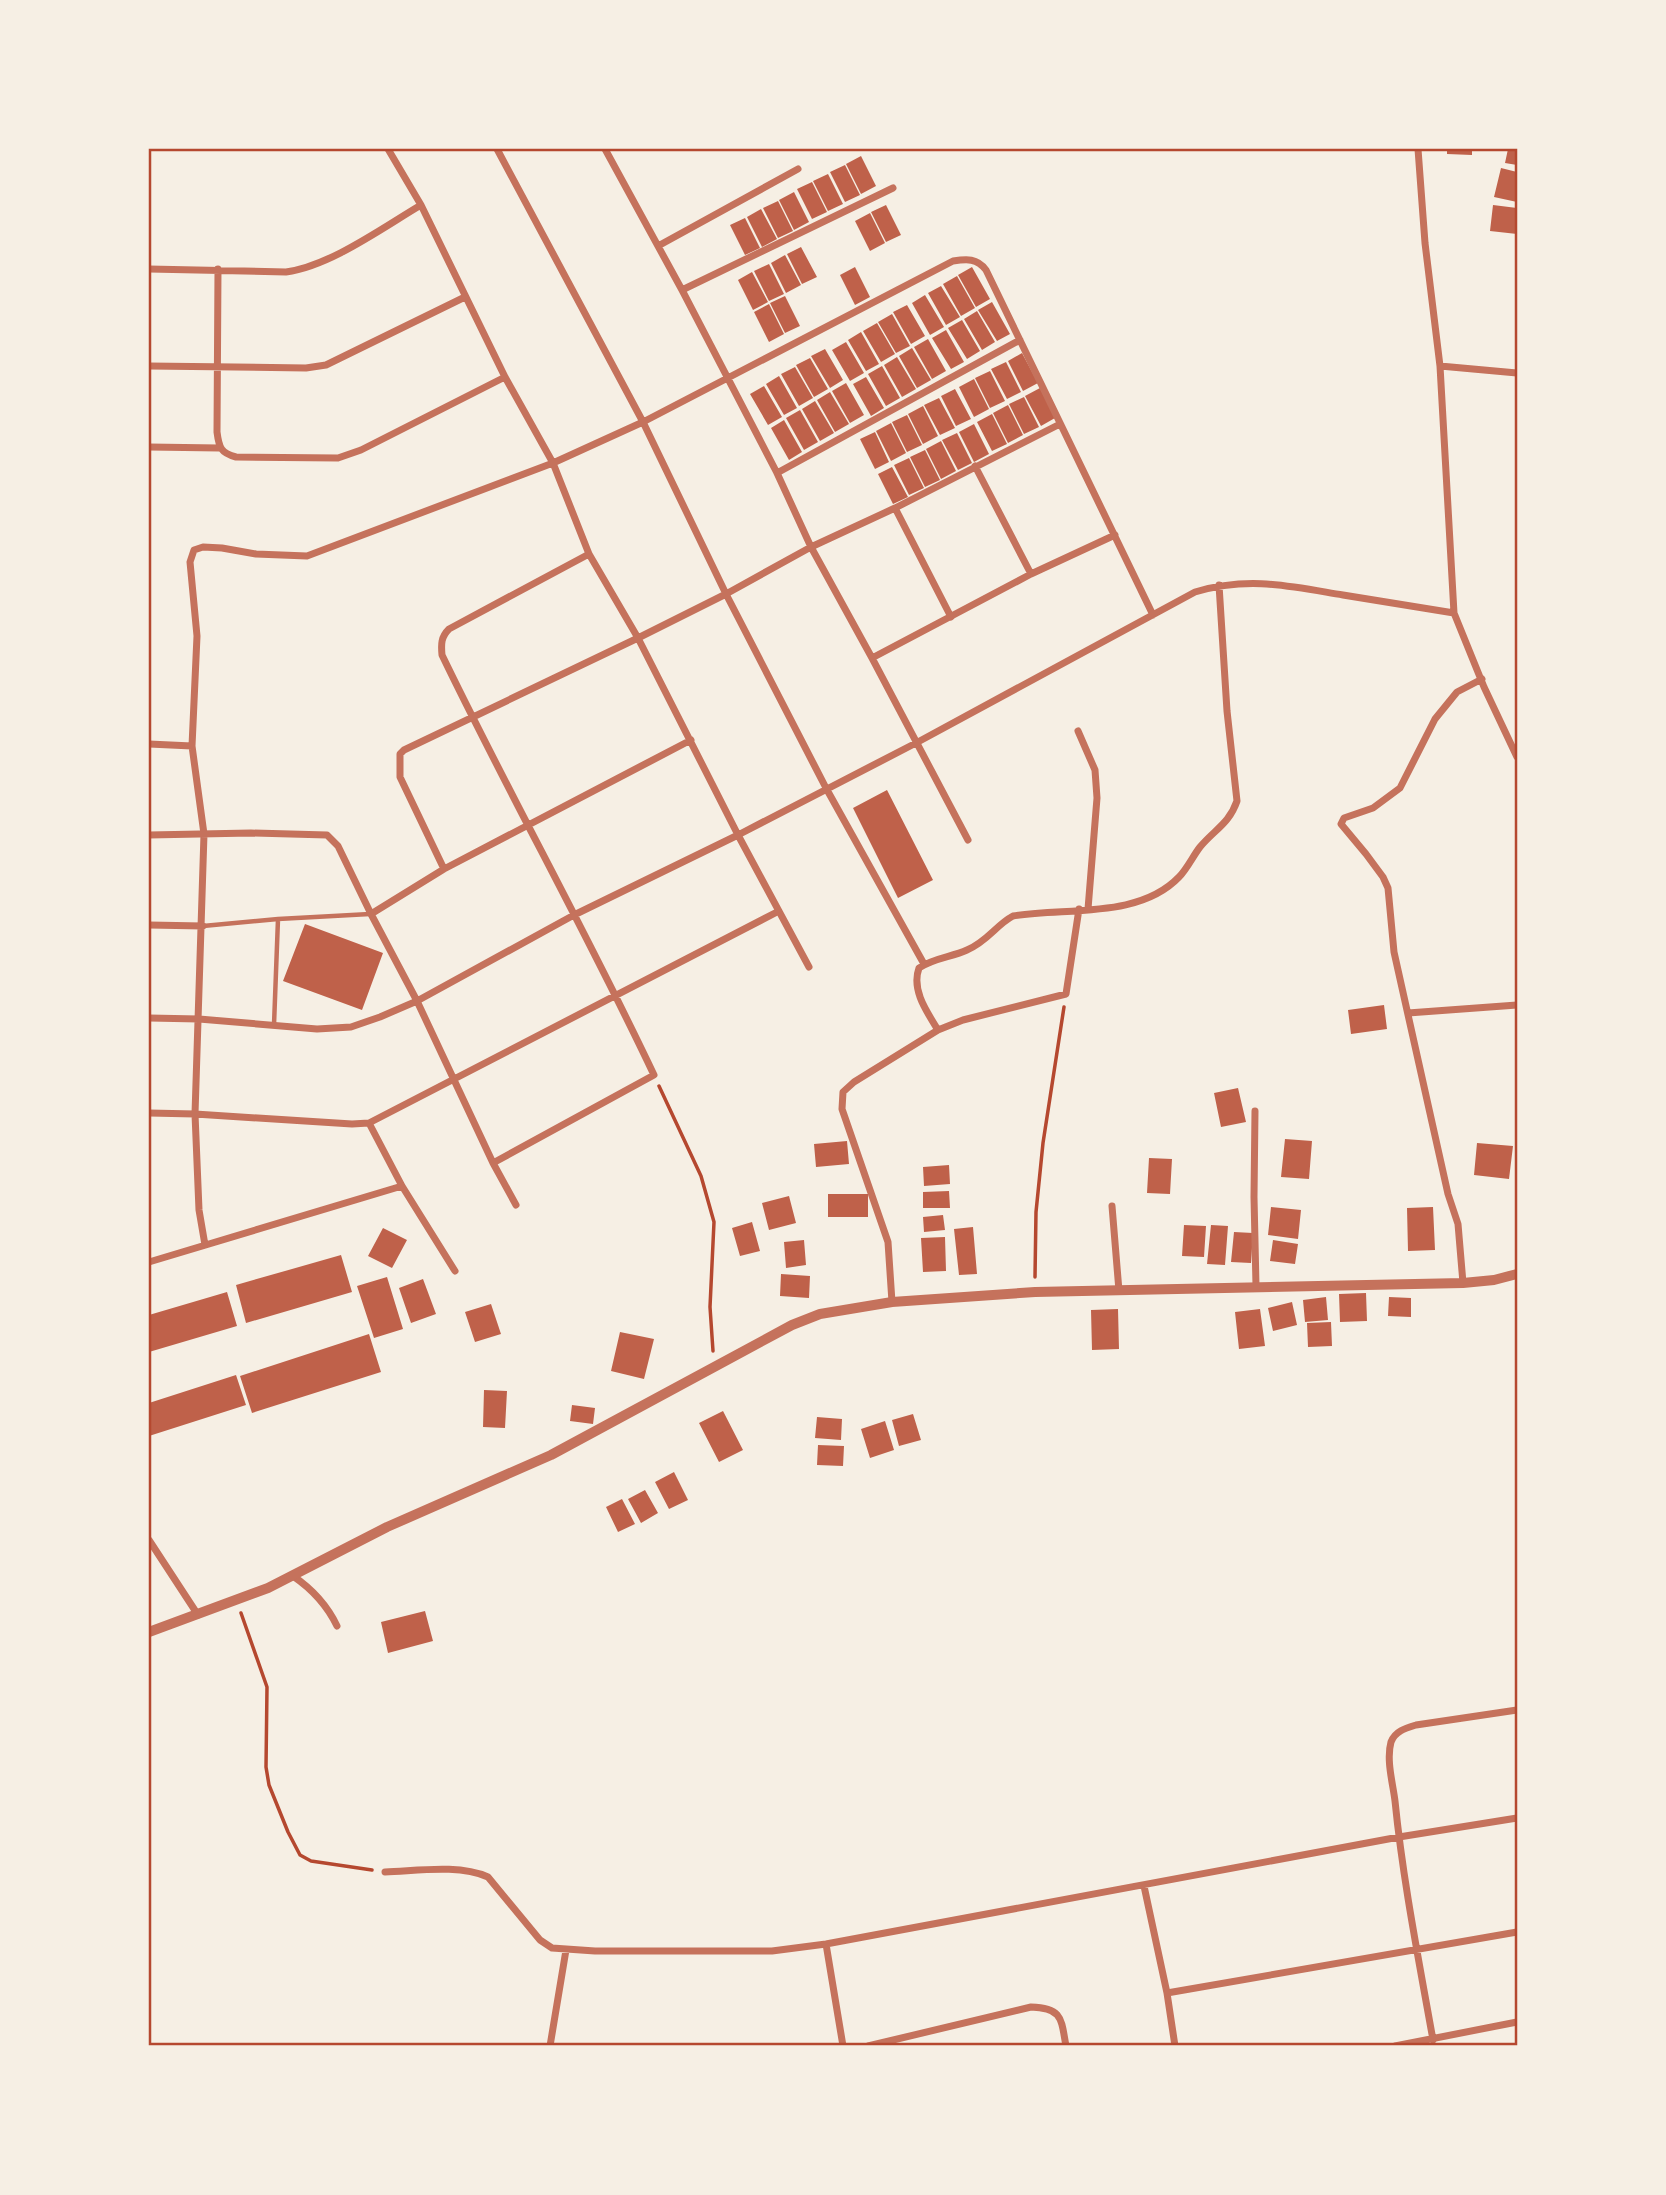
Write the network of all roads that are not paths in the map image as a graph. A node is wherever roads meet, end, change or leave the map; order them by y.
1 (388, 149) edge
2 (497, 149) edge
3 (605, 149) edge
4 (1418, 149) edge
5 (798, 169) dead end
6 (893, 188) dead end
7 (421, 205) junction
8 (658, 246) junction
9 (149, 269) edge
10 (218, 269) junction
11 (682, 290) junction
12 (465, 298) junction
13 (1020, 340) junction
14 (218, 365) junction
15 (149, 366) edge
16 (1440, 366) junction
17 (1517, 373) edge
18 (505, 377) junction
19 (727, 378) junction
20 (643, 422) junction
21 (1060, 424) junction
22 (149, 447) edge
23 (219, 448) junction
24 (553, 463) junction
25 (975, 466) junction
26 (777, 473) junction
27 (895, 508) junction
28 (1115, 535) junction
29 (811, 547) junction
30 (589, 554) junction
31 (1031, 574) junction
32 (1219, 585) junction
33 (726, 594) junction
34 (1454, 613) junction
35 (1153, 615) junction
36 (951, 617) junction
37 (638, 638) junction
38 (872, 658) junction
39 (1482, 679) junction
40 (472, 716) junction
41 (1078, 731) dead end
42 (691, 740) junction
43 (916, 743) junction
44 (149, 744) edge
45 (192, 746) junction
46 (1517, 757) edge
47 (826, 788) junction
48 (528, 826) junction
49 (204, 834) junction
50 (149, 835) edge
51 (738, 835) junction
52 (968, 840) dead end
53 (444, 869) junction
54 (1079, 909) junction
55 (1088, 909) junction
56 (779, 911) junction
57 (371, 914) junction
58 (574, 915) junction
59 (278, 919) junction
60 (149, 925) edge
61 (203, 926) junction
62 (924, 964) junction
63 (809, 967) dead end
64 (616, 995) junction
65 (417, 1001) junction
66 (1517, 1005) edge
67 (1408, 1013) junction
68 (149, 1018) edge
69 (199, 1019) junction
70 (274, 1025) junction
71 (938, 1030) junction
72 (455, 1080) junction
73 (1255, 1111) dead end
74 (149, 1113) edge
75 (195, 1114) junction
76 (369, 1123) junction
77 (493, 1163) junction
78 (402, 1186) junction
79 (516, 1205) dead end
80 (1112, 1206) dead end
81 (205, 1245) junction
82 (149, 1262) edge
83 (455, 1271) dead end
84 (1517, 1274) edge
85 (1463, 1283) junction
86 (1256, 1286) junction
87 (1119, 1291) junction
88 (892, 1302) junction
89 (149, 1539) edge
90 (293, 1576) junction
91 (198, 1615) junction
92 (337, 1626) dead end
93 (149, 1632) edge
94 (1517, 1710) edge
95 (1517, 1818) edge
96 (1399, 1837) junction
97 (385, 1872) road end
98 (1144, 1886) junction
99 (1517, 1932) edge
100 (826, 1944) junction
101 (1416, 1949) junction
102 (566, 1950) junction
103 (1167, 1993) junction
104 (1517, 2022) edge
105 (1433, 2040) junction
106 (550, 2046) edge
107 (843, 2046) edge
108 (868, 2046) edge
109 (1066, 2046) edge
110 (1175, 2046) edge
111 (1395, 2046) edge

1 - 7 street
2 - 20 street
3 - 8 street
4 - 16 street
5 - 8 street
6 - 11 street
7 - 10 street
7 - 12 street
8 - 11 street
9 - 10 street
10 - 14 street
11 - 19 street
12 - 14 street
12 - 18 street
13 - 19 street
13 - 21 street
13 - 26 street
14 - 15 street
14 - 23 street
16 - 17 street
16 - 34 street
18 - 23 street
18 - 24 street
19 - 20 street
19 - 26 street
20 - 24 street
20 - 33 street
21 - 25 street
21 - 28 street
22 - 23 street
24 - 30 street
24 - 45 street
25 - 27 street
25 - 31 street
26 - 29 street
27 - 29 street
27 - 36 street
28 - 31 street
28 - 35 street
29 - 33 street
29 - 38 street
30 - 37 street
30 - 40 street
31 - 36 street
32 - 34 street
32 - 35 street
32 - 55 street
33 - 37 street
33 - 47 street
34 - 39 street
35 - 43 street
36 - 38 street
37 - 40 street
37 - 42 street
38 - 43 street
39 - 46 street
39 - 67 street
40 - 48 street
40 - 53 street
41 - 55 street
42 - 48 street
42 - 51 street
43 - 47 street
43 - 52 street
44 - 45 street
45 - 49 street
47 - 51 street
47 - 62 street
48 - 53 street
48 - 58 street
49 - 50 street
49 - 57 street
49 - 61 street
51 - 56 street
51 - 58 street
53 - 57 street
54 - 55 street
54 - 62 street
54 - 71 street
56 - 63 street
56 - 64 street
57 - 59 lane
57 - 65 street
58 - 64 street
58 - 65 street
59 - 61 lane
59 - 70 lane
60 - 61 street
61 - 69 street
62 - 71 street
64 - 72 street
64 - 77 street
65 - 70 street
65 - 72 street
66 - 67 street
67 - 85 street
68 - 69 street
69 - 70 street
69 - 75 street
71 - 88 street
72 - 76 street
72 - 77 street
73 - 86 street
74 - 75 street
75 - 76 street
75 - 81 street
76 - 78 street
77 - 79 street
78 - 81 street
78 - 83 street
80 - 87 street
81 - 82 street
84 - 85 street
85 - 86 street
86 - 87 street
87 - 88 street
88 - 90 street
89 - 91 street
90 - 91 street
90 - 92 street
91 - 93 street
94 - 96 street
95 - 96 street
96 - 98 street
96 - 101 street
97 - 102 street
98 - 100 street
98 - 103 street
99 - 101 street
100 - 102 street
100 - 107 street
101 - 103 street
101 - 105 street
102 - 106 street
103 - 110 street
104 - 105 street
105 - 111 street
108 - 109 street

